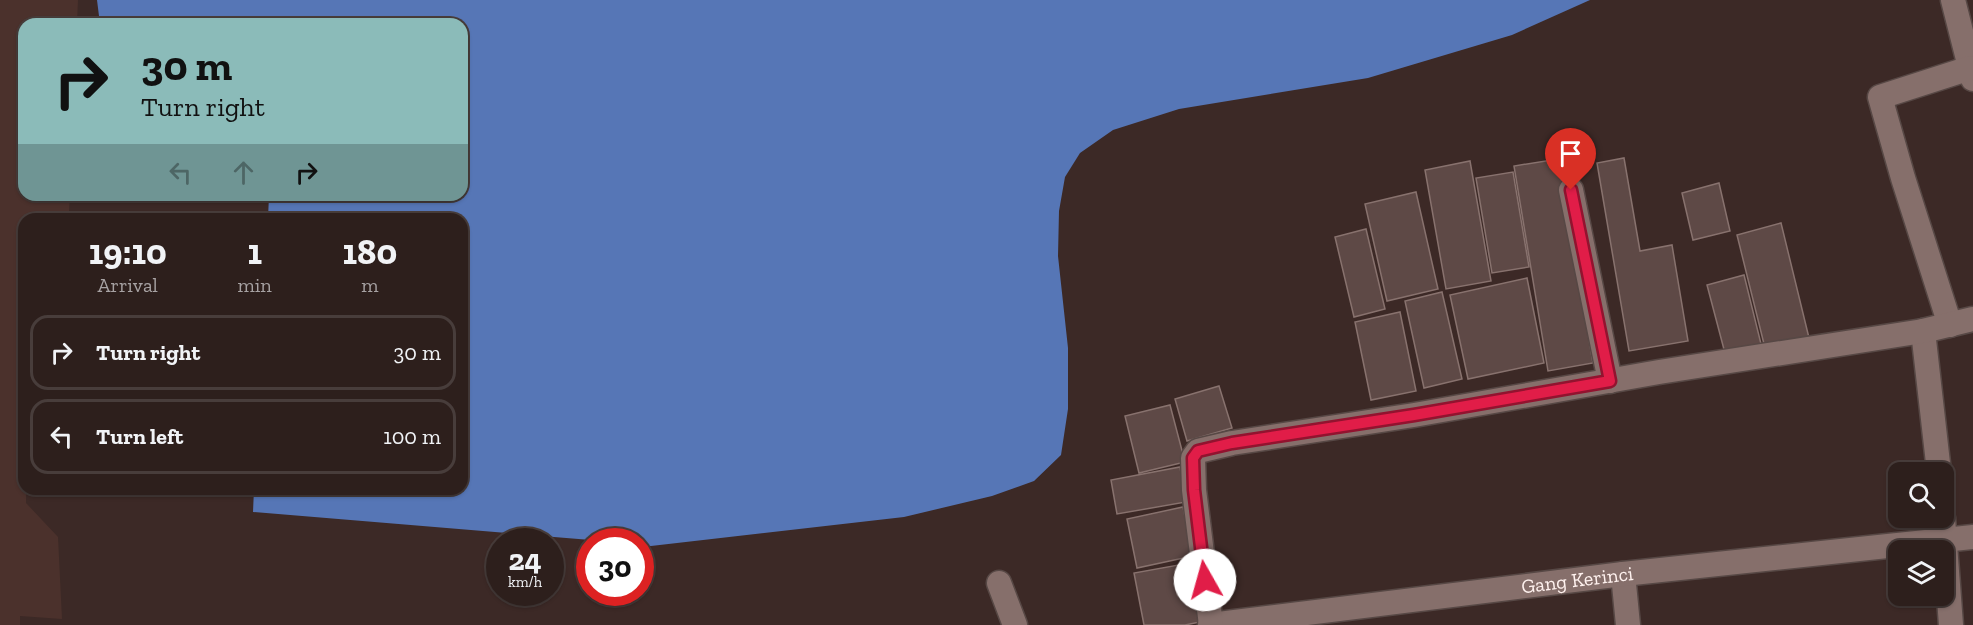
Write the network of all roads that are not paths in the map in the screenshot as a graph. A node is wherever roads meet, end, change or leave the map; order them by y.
1 (1953, 0) edge
2 (1972, 74) edge
3 (1571, 190) dead end
4 (1962, 322) edge
5 (1923, 331) junction
6 (1610, 381) junction
7 (1938, 462) edge
8 (1944, 528) edge
9 (1973, 537) edge
10 (1623, 574) junction
11 (999, 583) dead end
12 (1015, 625) edge
13 (1210, 625) edge
14 (1628, 625) edge
15 (1951, 625) edge

1 - 2 street
2 - 4 street
3 - 6 street
4 - 5 street
5 - 6 street
5 - 7 street
6 - 13 street
8 - 9 street, Gang Kerinci
8 - 10 street, Gang Kerinci
8 - 15 street
10 - 13 street, Gang Kerinci
10 - 14 street
11 - 12 street

